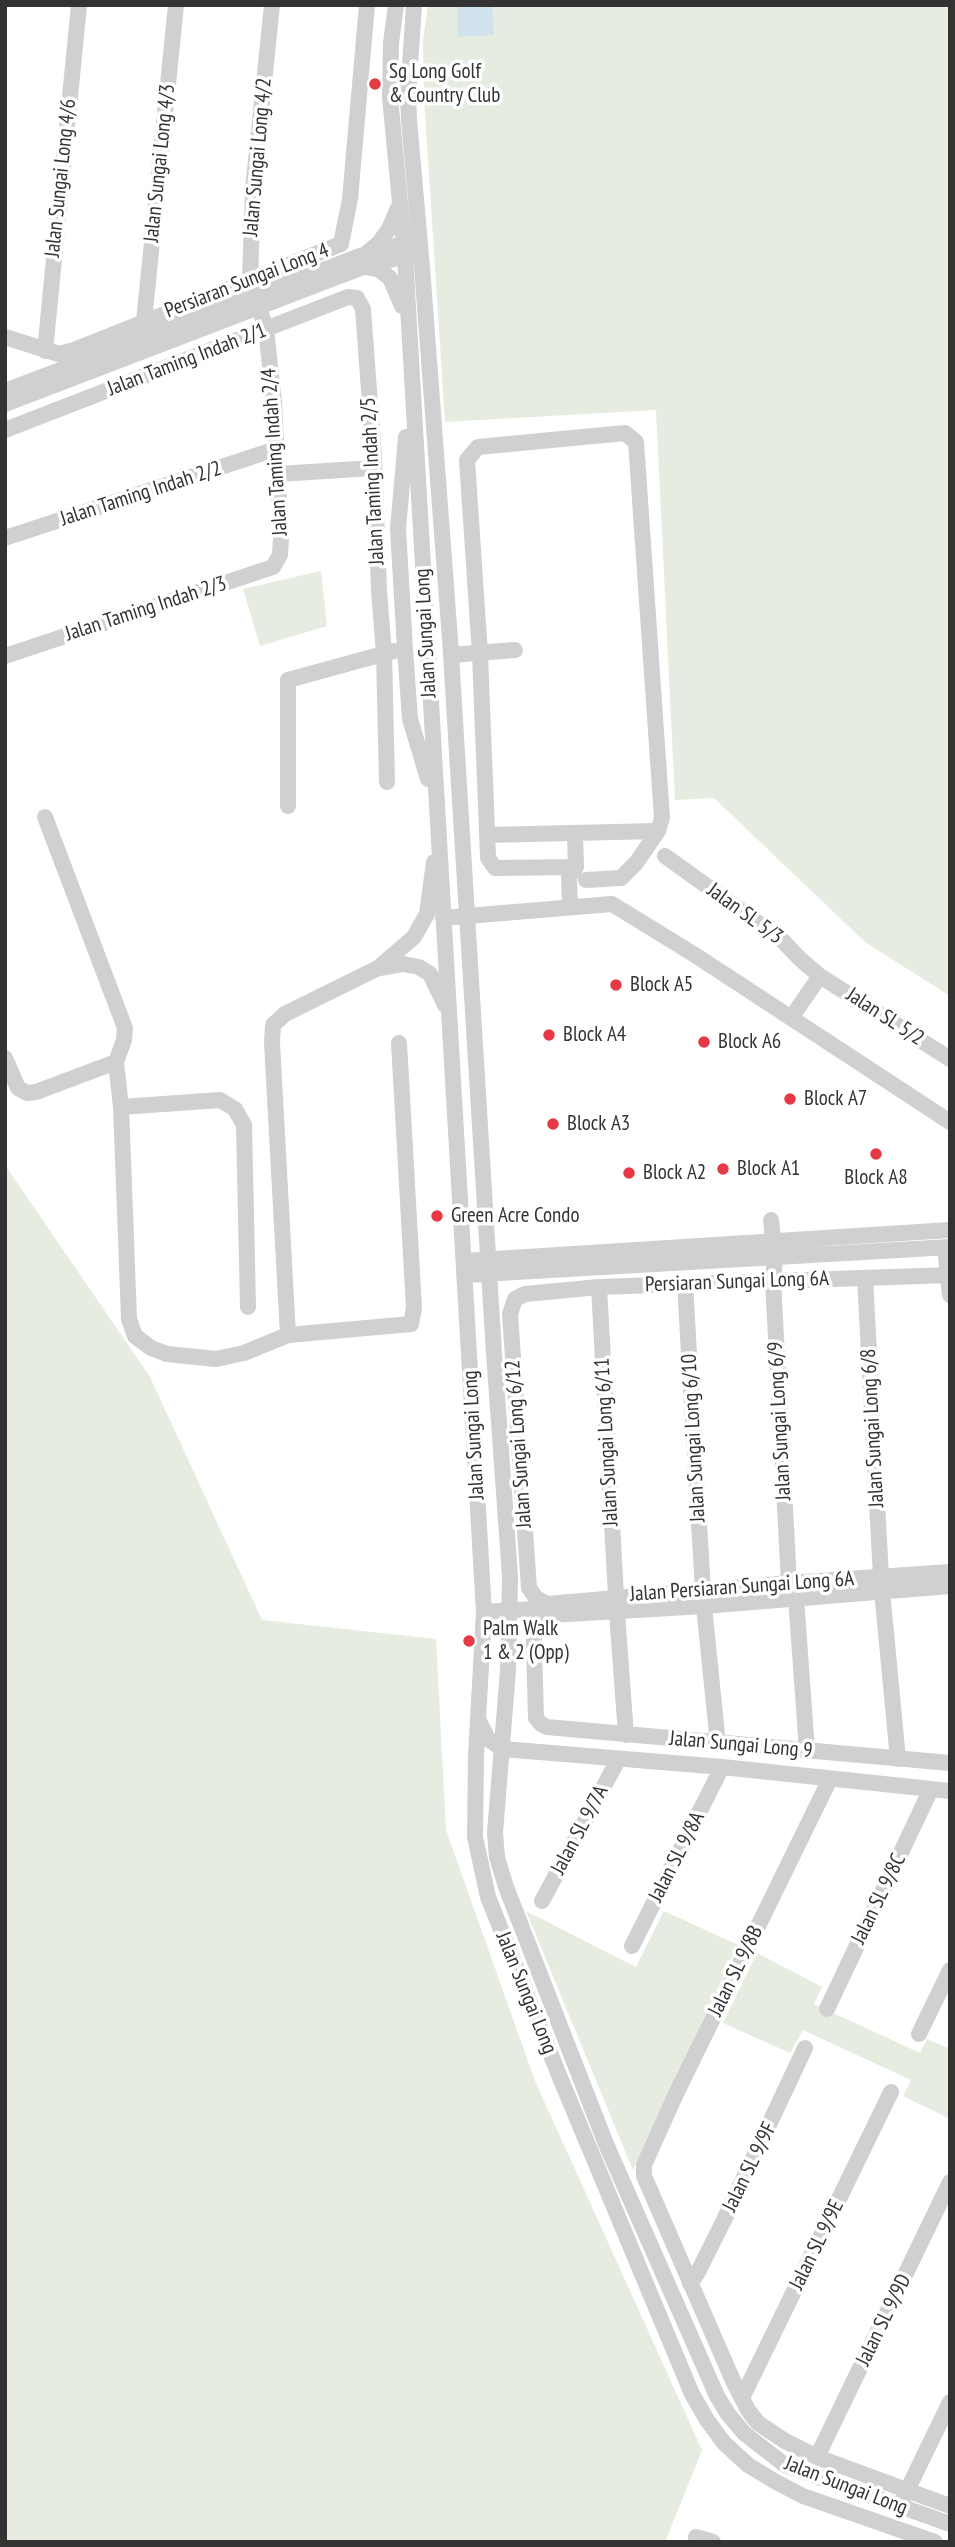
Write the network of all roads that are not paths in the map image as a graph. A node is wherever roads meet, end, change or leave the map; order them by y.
1 (79, 5) edge
2 (176, 5) edge
3 (272, 5) edge
4 (368, 5) edge
5 (396, 5) edge
6 (414, 5) edge
7 (394, 144) junction
8 (409, 160) junction
9 (397, 177) junction
10 (400, 205) junction
11 (410, 246) junction
12 (363, 261) junction
13 (255, 294) junction
14 (363, 309) joint
15 (144, 321) junction
16 (407, 325) junction
17 (266, 329) junction
18 (5, 337) edge
19 (45, 351) junction
20 (411, 379) junction
21 (5, 391) edge
22 (5, 404) edge
23 (5, 430) edge
24 (276, 449) junction
25 (374, 468) junction
26 (278, 474) junction
27 (5, 538) edge
28 (280, 555) joint
29 (479, 646) junction
30 (451, 647) junction
31 (405, 649) junction
32 (515, 650) dead end
33 (384, 653) junction
34 (5, 656) edge
35 (387, 782) dead end
36 (435, 800) junction
37 (288, 806) dead end
38 (45, 817) dead end
39 (658, 831) junction
40 (575, 834) junction
41 (487, 835) junction
42 (438, 842) junction
43 (665, 856) dead end
44 (576, 867) junction
45 (586, 880) junction
46 (578, 907) junction
47 (466, 916) junction
48 (443, 918) junction
49 (378, 968) junction
50 (820, 976) junction
51 (449, 1014) junction
52 (791, 1018) junction
53 (399, 1043) dead end
54 (5, 1058) edge
55 (950, 1059) edge
56 (116, 1062) junction
57 (121, 1107) junction
58 (950, 1122) edge
59 (771, 1220) dead end
60 (950, 1230) edge
61 (773, 1241) junction
62 (948, 1247) edge
63 (775, 1258) junction
64 (490, 1267) junction
65 (464, 1268) junction
66 (949, 1275) edge
67 (865, 1278) junction
68 (773, 1281) junction
69 (685, 1285) junction
70 (599, 1287) junction
71 (525, 1294) joint
72 (950, 1294) edge
73 (248, 1307) dead end
74 (288, 1335) junction
75 (494, 1353) junction
76 (469, 1356) junction
77 (950, 1572) edge
78 (789, 1583) junction
79 (882, 1584) junction
80 (950, 1586) edge
81 (536, 1598) joint
82 (796, 1598) junction
83 (704, 1599) junction
84 (617, 1604) junction
85 (484, 1612) junction
86 (510, 1612) junction
87 (534, 1616) junction
88 (478, 1719) junction
89 (504, 1727) junction
90 (626, 1735) junction
91 (718, 1744) junction
92 (503, 1749) junction
93 (807, 1750) junction
94 (528, 1752) junction
95 (898, 1759) junction
96 (618, 1760) junction
97 (950, 1763) edge
98 (722, 1767) junction
99 (476, 1778) junction
100 (500, 1778) junction
101 (830, 1779) junction
102 (931, 1789) junction
103 (950, 1791) edge
104 (542, 1901) dead end
105 (632, 1946) dead end
106 (950, 1970) edge
107 (827, 2008) dead end
108 (919, 2034) dead end
109 (806, 2048) dead end
110 (891, 2092) dead end
111 (950, 2182) edge
112 (690, 2284) junction
113 (742, 2398) junction
114 (950, 2402) edge
115 (817, 2457) junction
116 (907, 2492) junction
117 (899, 2507) junction
118 (950, 2507) edge
119 (950, 2524) edge
120 (696, 2537) dead end
121 (713, 2542) edge
122 (934, 2542) edge

1 - 19 street, Jalan Sungai Long 4/6
2 - 15 street, Jalan Sungai Long 4/3
3 - 13 street, Jalan Sungai Long 4/2
4 - 13 street, Persiaran Sungai Long 4
5 - 7 street, Jalan Sungai Long
6 - 8 street, Jalan Sungai Long
7 - 8 street
7 - 9 street, Jalan Sungai Long
8 - 9 street
8 - 11 street, Jalan Sungai Long
9 - 10 street, Jalan Sungai Long
10 - 11 street, Jalan Sungai Long
10 - 12 street
11 - 12 street
11 - 16 street, Jalan Sungai Long
11 - 30 street, Jalan Sungai Long
12 - 13 street
12 - 16 street
13 - 15 street, Persiaran Sungai Long 4
13 - 17 street, Jalan Taming Indah 2/4
13 - 21 street
13 - 22 street
14 - 17 street, Jalan Taming Indah 2/1
14 - 25 street, Jalan Taming Indah 2/5
15 - 19 street, Persiaran Sungai Long 4
16 - 20 street, Jalan Sungai Long
17 - 23 street, Jalan Taming Indah 2/1
17 - 24 street, Jalan Taming Indah 2/4
18 - 19 street, Persiaran Sungai Long 4
20 - 31 street
20 - 36 street, Jalan Sungai Long
24 - 26 street, Jalan Taming Indah 2/4
24 - 27 street, Jalan Taming Indah 2/2
25 - 26 street
25 - 33 street, Jalan Taming Indah 2/5
26 - 28 street, Jalan Taming Indah 2/4
28 - 34 street, Jalan Taming Indah 2/3
29 - 30 street
29 - 32 street
29 - 39 street
29 - 41 street
30 - 47 street, Jalan Sungai Long
31 - 33 street
31 - 36 street
33 - 35 street, Jalan Taming Indah 2/5
33 - 37 street
36 - 42 street, Jalan Sungai Long
38 - 56 street
39 - 40 street
39 - 45 street
40 - 41 street
40 - 44 street
41 - 44 street
42 - 48 street, Jalan Sungai Long
42 - 49 street
43 - 50 street, Jalan SL 5/3
44 - 45 street
44 - 46 street
45 - 46 street
46 - 47 street
46 - 52 street
47 - 48 street
47 - 64 street, Jalan Sungai Long
48 - 51 street, Jalan Sungai Long
49 - 51 street
49 - 74 street
50 - 52 street
50 - 55 street, Jalan SL 5/2
51 - 65 street, Jalan Sungai Long
52 - 58 street
53 - 74 street
54 - 56 street
56 - 57 street
57 - 73 street
57 - 74 street
59 - 61 street, Jalan Sungai Long 6/9
60 - 61 street
61 - 63 street, Jalan Sungai Long 6/9
61 - 64 street
62 - 63 street
62 - 66 street
63 - 64 street
63 - 68 street, Jalan Sungai Long 6/9
64 - 65 street
64 - 75 street, Jalan Sungai Long
65 - 76 street, Jalan Sungai Long
66 - 67 street, Persiaran Sungai Long 6A
66 - 72 street
67 - 68 street, Persiaran Sungai Long 6A
67 - 79 street, Jalan Sungai Long 6/8
68 - 69 street, Persiaran Sungai Long 6A
68 - 78 street, Jalan Sungai Long 6/9
69 - 70 street, Persiaran Sungai Long 6A
69 - 83 street, Jalan Sungai Long 6/10
70 - 71 street, Persiaran Sungai Long 6A
70 - 84 street, Jalan Sungai Long 6/11
71 - 81 street, Jalan Sungai Long 6/12
75 - 76 street
75 - 86 street, Jalan Sungai Long
76 - 85 street, Jalan Sungai Long
77 - 79 street, Jalan Persiaran Sungai Long 6A
78 - 79 street, Jalan Persiaran Sungai Long 6A
78 - 83 street, Jalan Persiaran Sungai Long 6A
79 - 80 street
79 - 82 street
79 - 95 street, Jalan Sungai Long 6/8
81 - 84 street, Jalan Persiaran Sungai Long 6A
82 - 83 street
82 - 93 street
83 - 84 street, Jalan Persiaran Sungai Long 6A
83 - 91 street, Jalan Sungai Long 6/10
84 - 87 street
84 - 90 street, Jalan Sungai Long 6/11
85 - 86 street
85 - 88 street, Jalan Sungai Long
86 - 87 street
86 - 89 street, Jalan Sungai Long
87 - 90 street, Jalan Sungai Long 9
88 - 92 street
88 - 99 street, Jalan Sungai Long
89 - 92 street, Jalan Sungai Long
89 - 94 street
90 - 91 street, Jalan Sungai Long 9
91 - 93 street, Jalan Sungai Long 9
92 - 94 street
92 - 99 street
92 - 100 street, Jalan Sungai Long
93 - 95 street, Jalan Sungai Long 9
94 - 96 street
94 - 100 street
95 - 97 street, Jalan Sungai Long 9
96 - 98 street
96 - 104 street, Jalan SL 9/7A
98 - 101 street
98 - 105 street, Jalan SL 9/8A
99 - 122 street, Jalan Sungai Long
100 - 117 street, Jalan Sungai Long
101 - 102 street
101 - 112 street, Jalan SL 9/8B
102 - 103 street
102 - 107 street, Jalan SL 9/8C
106 - 108 street
109 - 112 street, Jalan SL 9/9F
110 - 113 street, Jalan SL 9/9E
111 - 115 street, Jalan SL 9/9D
112 - 113 street
113 - 115 street
114 - 116 street
115 - 116 street
116 - 117 street
116 - 118 street
117 - 119 street, Jalan Sungai Long
120 - 121 street

